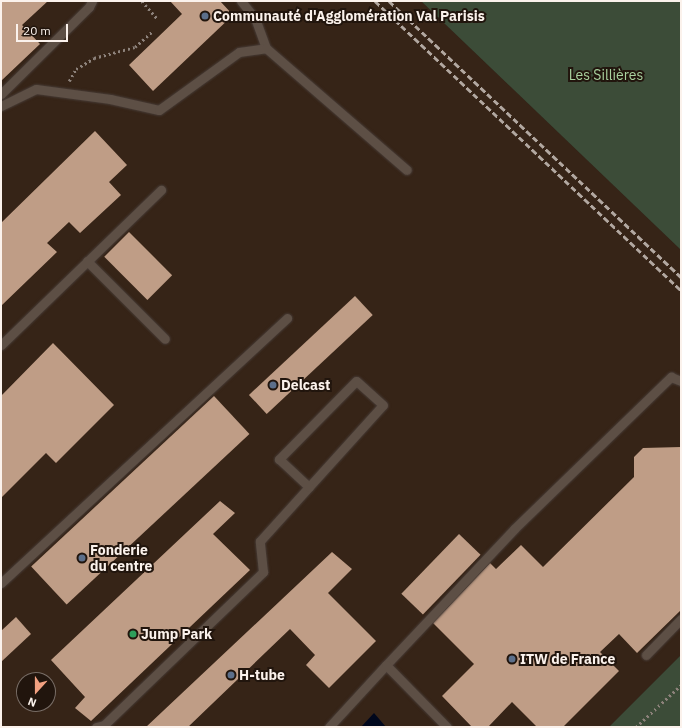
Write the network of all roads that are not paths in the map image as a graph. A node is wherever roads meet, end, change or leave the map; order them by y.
1 (92, 1) edge
2 (241, 1) edge
3 (266, 48) junction
4 (1, 94) edge
5 (1, 106) edge
6 (407, 170) dead end
7 (161, 190) dead end
8 (87, 262) junction
9 (287, 318) dead end
10 (165, 339) dead end
11 (1, 345) edge
12 (681, 381) edge
13 (309, 487) junction
14 (1, 583) edge
15 (681, 619) edge
16 (646, 655) dead end
17 (386, 665) junction
18 (96, 727) edge
19 (329, 727) edge
20 (447, 727) edge

1 - 4 lane
2 - 3 lane
3 - 5 lane
3 - 6 lane
7 - 8 lane
8 - 10 lane
8 - 11 lane
9 - 14 lane
12 - 17 lane
13 - 13 lane
13 - 18 lane
15 - 16 lane
17 - 19 lane
17 - 20 lane

